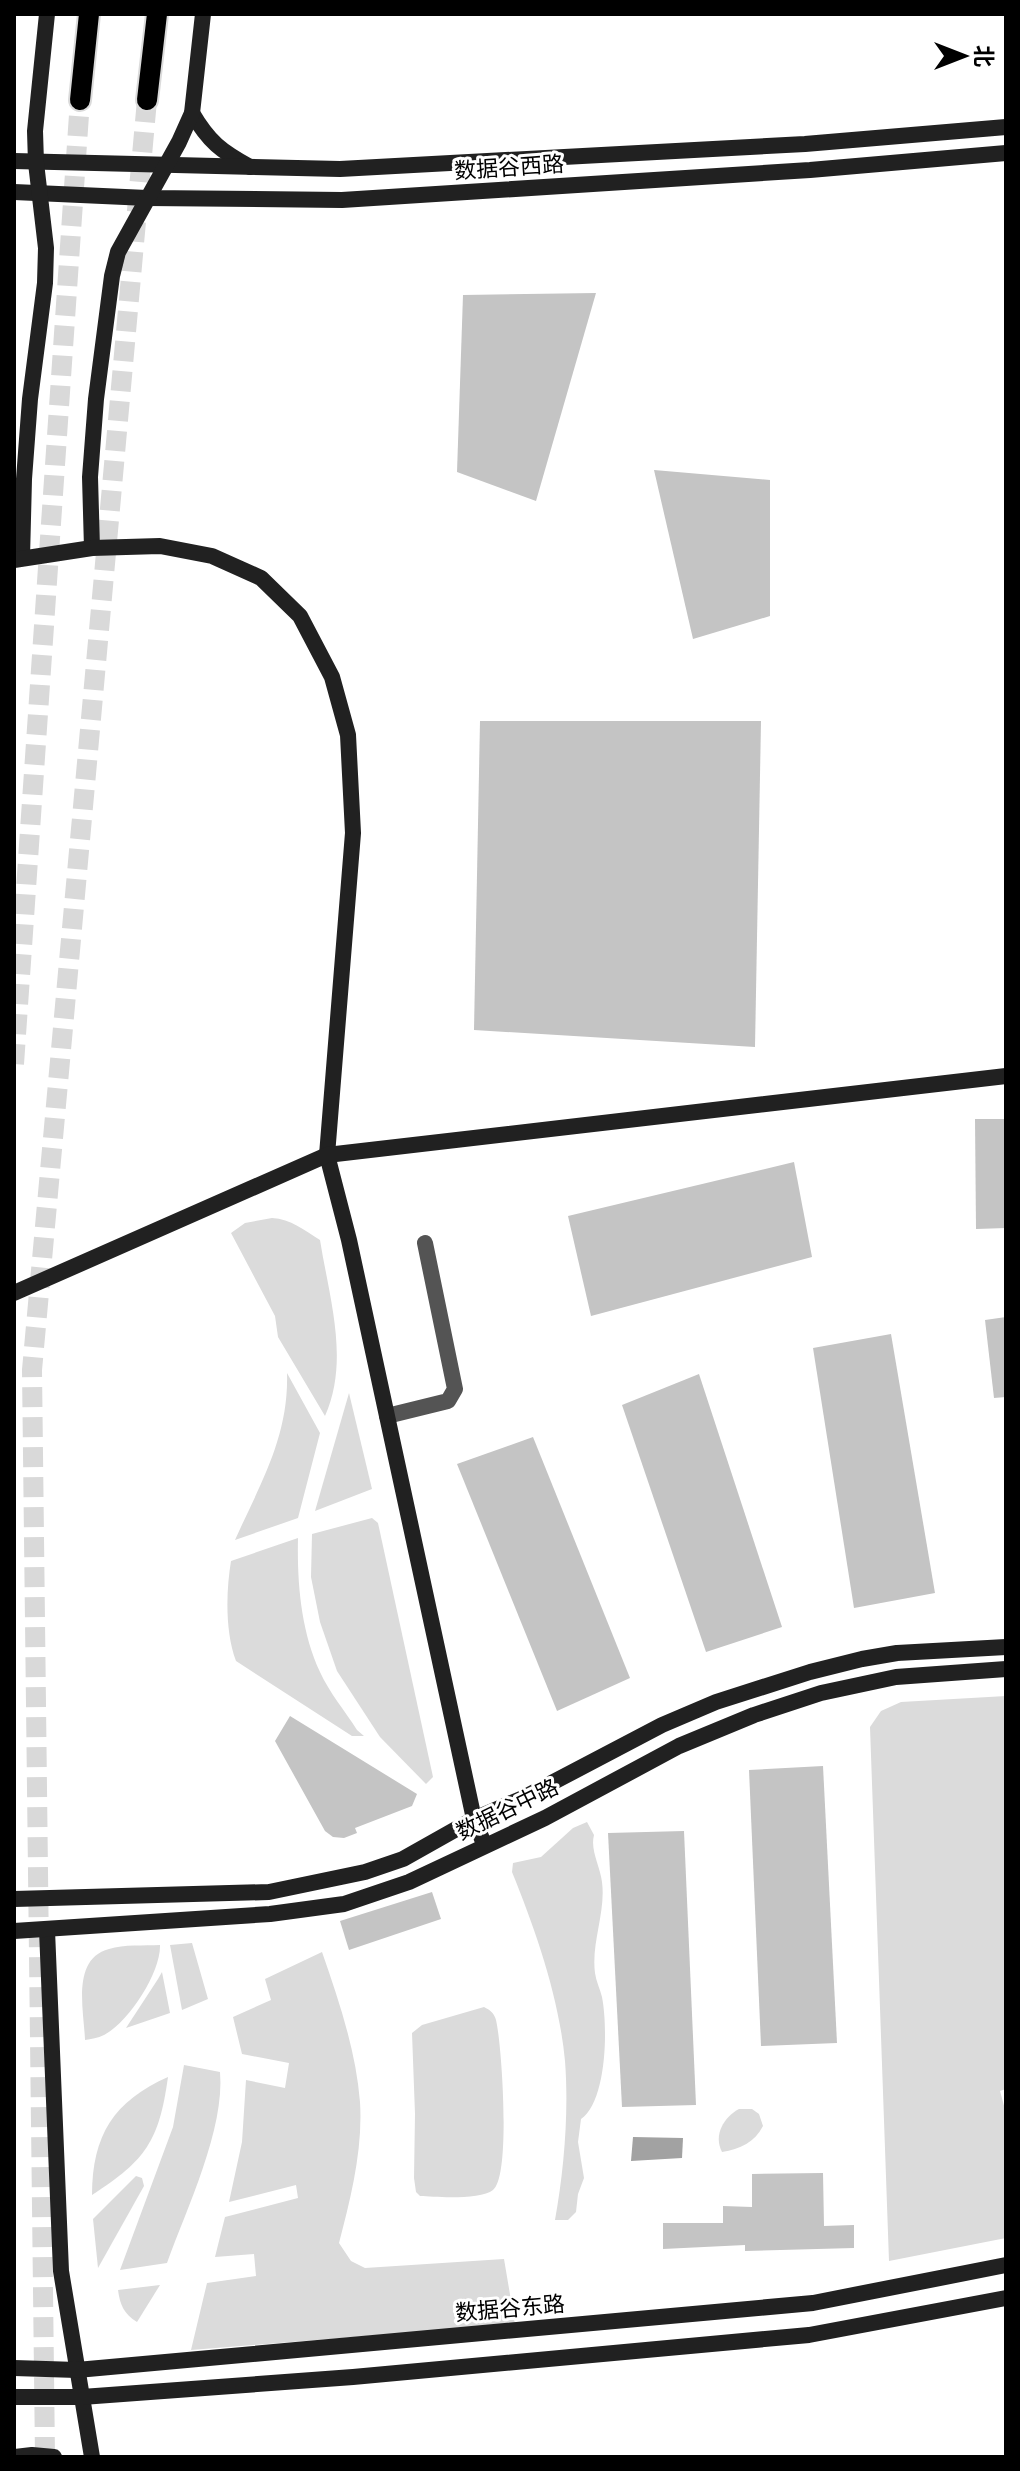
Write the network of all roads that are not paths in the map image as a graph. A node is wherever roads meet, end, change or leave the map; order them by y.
1 (47, 14) edge
2 (89, 14) edge
3 (157, 14) edge
4 (203, 14) edge
5 (80, 100) tunnel mouth
6 (147, 100) tunnel mouth
7 (192, 113) junction
8 (1006, 127) edge
9 (1006, 153) edge
10 (14, 161) edge
11 (36, 163) junction
12 (166, 167) junction
13 (251, 168) junction
14 (14, 192) edge
15 (40, 194) junction
16 (147, 198) junction
17 (92, 548) junction
18 (18, 559) edge
19 (1006, 1076) edge
20 (327, 1155) junction
21 (425, 1243) dead end
22 (14, 1293) edge
23 (387, 1416) junction
24 (1006, 1647) edge
25 (1006, 1669) edge
26 (474, 1819) junction
27 (484, 1844) junction
28 (14, 1899) edge
29 (47, 1930) junction
30 (14, 1931) edge
31 (1006, 2265) edge
32 (1006, 2298) edge
33 (14, 2368) edge
34 (77, 2370) junction
35 (14, 2397) edge
36 (82, 2397) junction
37 (15, 2457) edge
38 (54, 2457) edge
39 (92, 2457) edge

1 - 11 street
2 - 5 main road
3 - 6 main road
4 - 7 street
7 - 12 street
7 - 13 street
8 - 13 street, 数据谷西路
9 - 16 street, 数据谷西路
10 - 11 street, 数据谷西路
11 - 12 street, 数据谷西路
11 - 15 street
12 - 13 street, 数据谷西路
12 - 16 street
14 - 15 street, 数据谷西路
15 - 16 street, 数据谷西路
15 - 18 street
16 - 17 street
17 - 18 street
17 - 20 street
19 - 20 street
20 - 22 street
20 - 23 street
21 - 23 street
23 - 26 street
24 - 26 street, 数据谷中路
25 - 27 street, 数据谷中路
26 - 27 street
26 - 28 street, 数据谷中路
27 - 29 street, 数据谷中路
29 - 30 street, 数据谷中路
29 - 34 street
31 - 34 street, 数据谷东路
32 - 36 street
33 - 34 street, 数据谷东路
34 - 36 street
35 - 36 street
36 - 39 street
37 - 38 street

